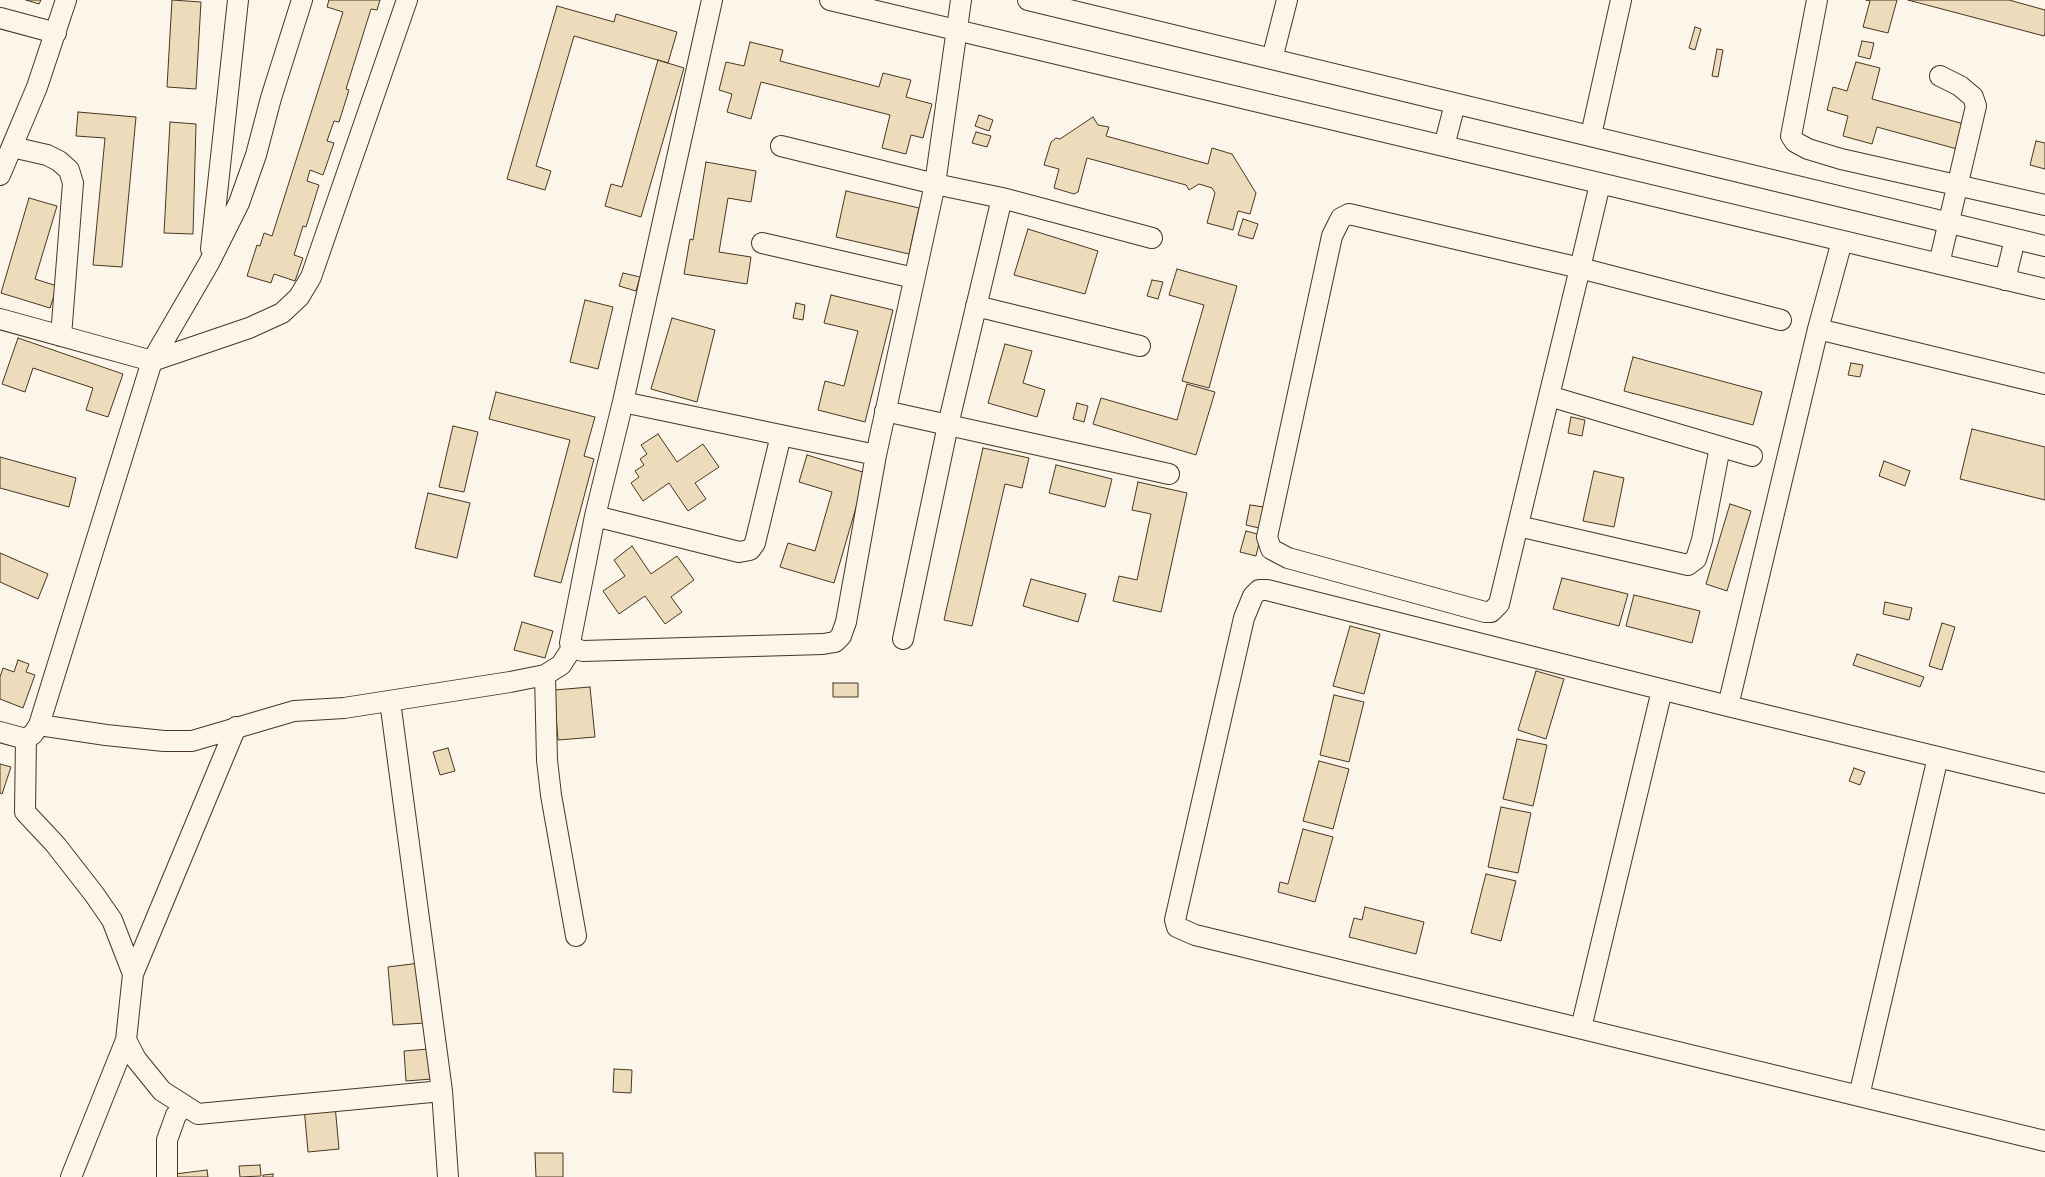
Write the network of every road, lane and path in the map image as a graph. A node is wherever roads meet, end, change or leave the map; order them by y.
1 (66, 0) edge
2 (238, 0) edge
3 (302, 0) edge
4 (407, 0) edge
5 (712, 0) edge
6 (830, 0) edge
7 (962, 0) edge
8 (1028, 0) edge
9 (1287, 0) edge
10 (1621, 0) edge
11 (1817, 0) edge
12 (0, 18) edge
13 (958, 29) junction
14 (56, 33) junction
15 (1272, 60) junction
16 (1940, 76) dead end
17 (1455, 104) junction
18 (1591, 135) junction
19 (781, 146) dead end
20 (1444, 146) junction
21 (12, 147) junction
22 (0, 175) edge
23 (935, 184) junction
24 (1600, 184) junction
25 (1957, 186) junction
26 (1002, 198) junction
27 (2045, 204) edge
28 (1949, 223) junction
29 (1152, 238) dead end
30 (2015, 239) junction
31 (1842, 241) junction
32 (762, 243) dead end
33 (2045, 246) edge
34 (209, 263) junction
35 (1939, 264) junction
36 (1580, 268) junction
37 (914, 278) junction
38 (2005, 280) junction
39 (2045, 289) edge
40 (976, 306) junction
41 (0, 319) edge
42 (1781, 320) dead end
43 (1818, 329) junction
44 (61, 336) junction
45 (1140, 346) dead end
46 (152, 361) junction
47 (2045, 384) edge
48 (1549, 396) junction
49 (623, 402) junction
50 (885, 411) junction
51 (948, 425) junction
52 (781, 435) junction
53 (1720, 447) junction
54 (876, 455) junction
55 (1752, 456) dead end
56 (1169, 474) dead end
57 (595, 516) junction
58 (1518, 526) junction
59 (903, 639) dead end
60 (572, 648) junction
61 (545, 675) junction
62 (1662, 690) junction
63 (390, 701) junction
64 (1728, 706) junction
65 (236, 727) junction
66 (0, 732) edge
67 (32, 732) junction
68 (1938, 757) junction
69 (2045, 783) edge
70 (576, 936) dead end
71 (133, 974) junction
72 (1581, 1028) junction
73 (126, 1040) junction
74 (442, 1091) junction
75 (1859, 1096) junction
76 (184, 1107) junction
77 (2045, 1141) edge
78 (71, 1177) edge
79 (167, 1177) edge
80 (448, 1177) edge

1 - 14 street
2 - 34 street
3 - 34 street
4 - 46 street
5 - 49 street
6 - 13 street
7 - 13 street
8 - 15 street
9 - 15 street
10 - 18 street
11 - 25 street
12 - 14 street
13 - 20 street
13 - 23 street
14 - 21 street
15 - 17 street
16 - 25 street
17 - 18 street
17 - 20 street
18 - 28 street
19 - 23 street
20 - 24 street
21 - 22 street
21 - 44 street
23 - 26 street
23 - 37 street
24 - 31 street
24 - 36 street
25 - 27 street
25 - 28 street
26 - 29 street
26 - 40 street
28 - 30 street
28 - 35 street
30 - 33 street
30 - 38 street
31 - 35 street
31 - 43 street
32 - 37 street
34 - 46 street
35 - 38 street
36 - 42 street
36 - 48 street
36 - 58 street
37 - 50 street
38 - 39 street
40 - 45 street
40 - 51 street
41 - 44 street
43 - 47 street
43 - 64 street
44 - 46 street
46 - 67 street
48 - 53 street
48 - 58 street
49 - 52 street
49 - 57 street
50 - 51 street
50 - 54 street
51 - 56 street
51 - 59 street
52 - 54 street
52 - 57 street
53 - 55 street
53 - 58 street
54 - 60 street
57 - 60 street
60 - 61 street
61 - 63 street
61 - 70 street
62 - 64 street
62 - 72 street
62 - 72 street
63 - 65 street
63 - 74 street
64 - 68 street
65 - 67 street
65 - 71 street
66 - 67 street
67 - 71 street
68 - 69 street
68 - 75 street
71 - 73 street
72 - 75 street
73 - 76 street
73 - 78 street
74 - 76 street
74 - 80 street
75 - 77 street
76 - 79 street

